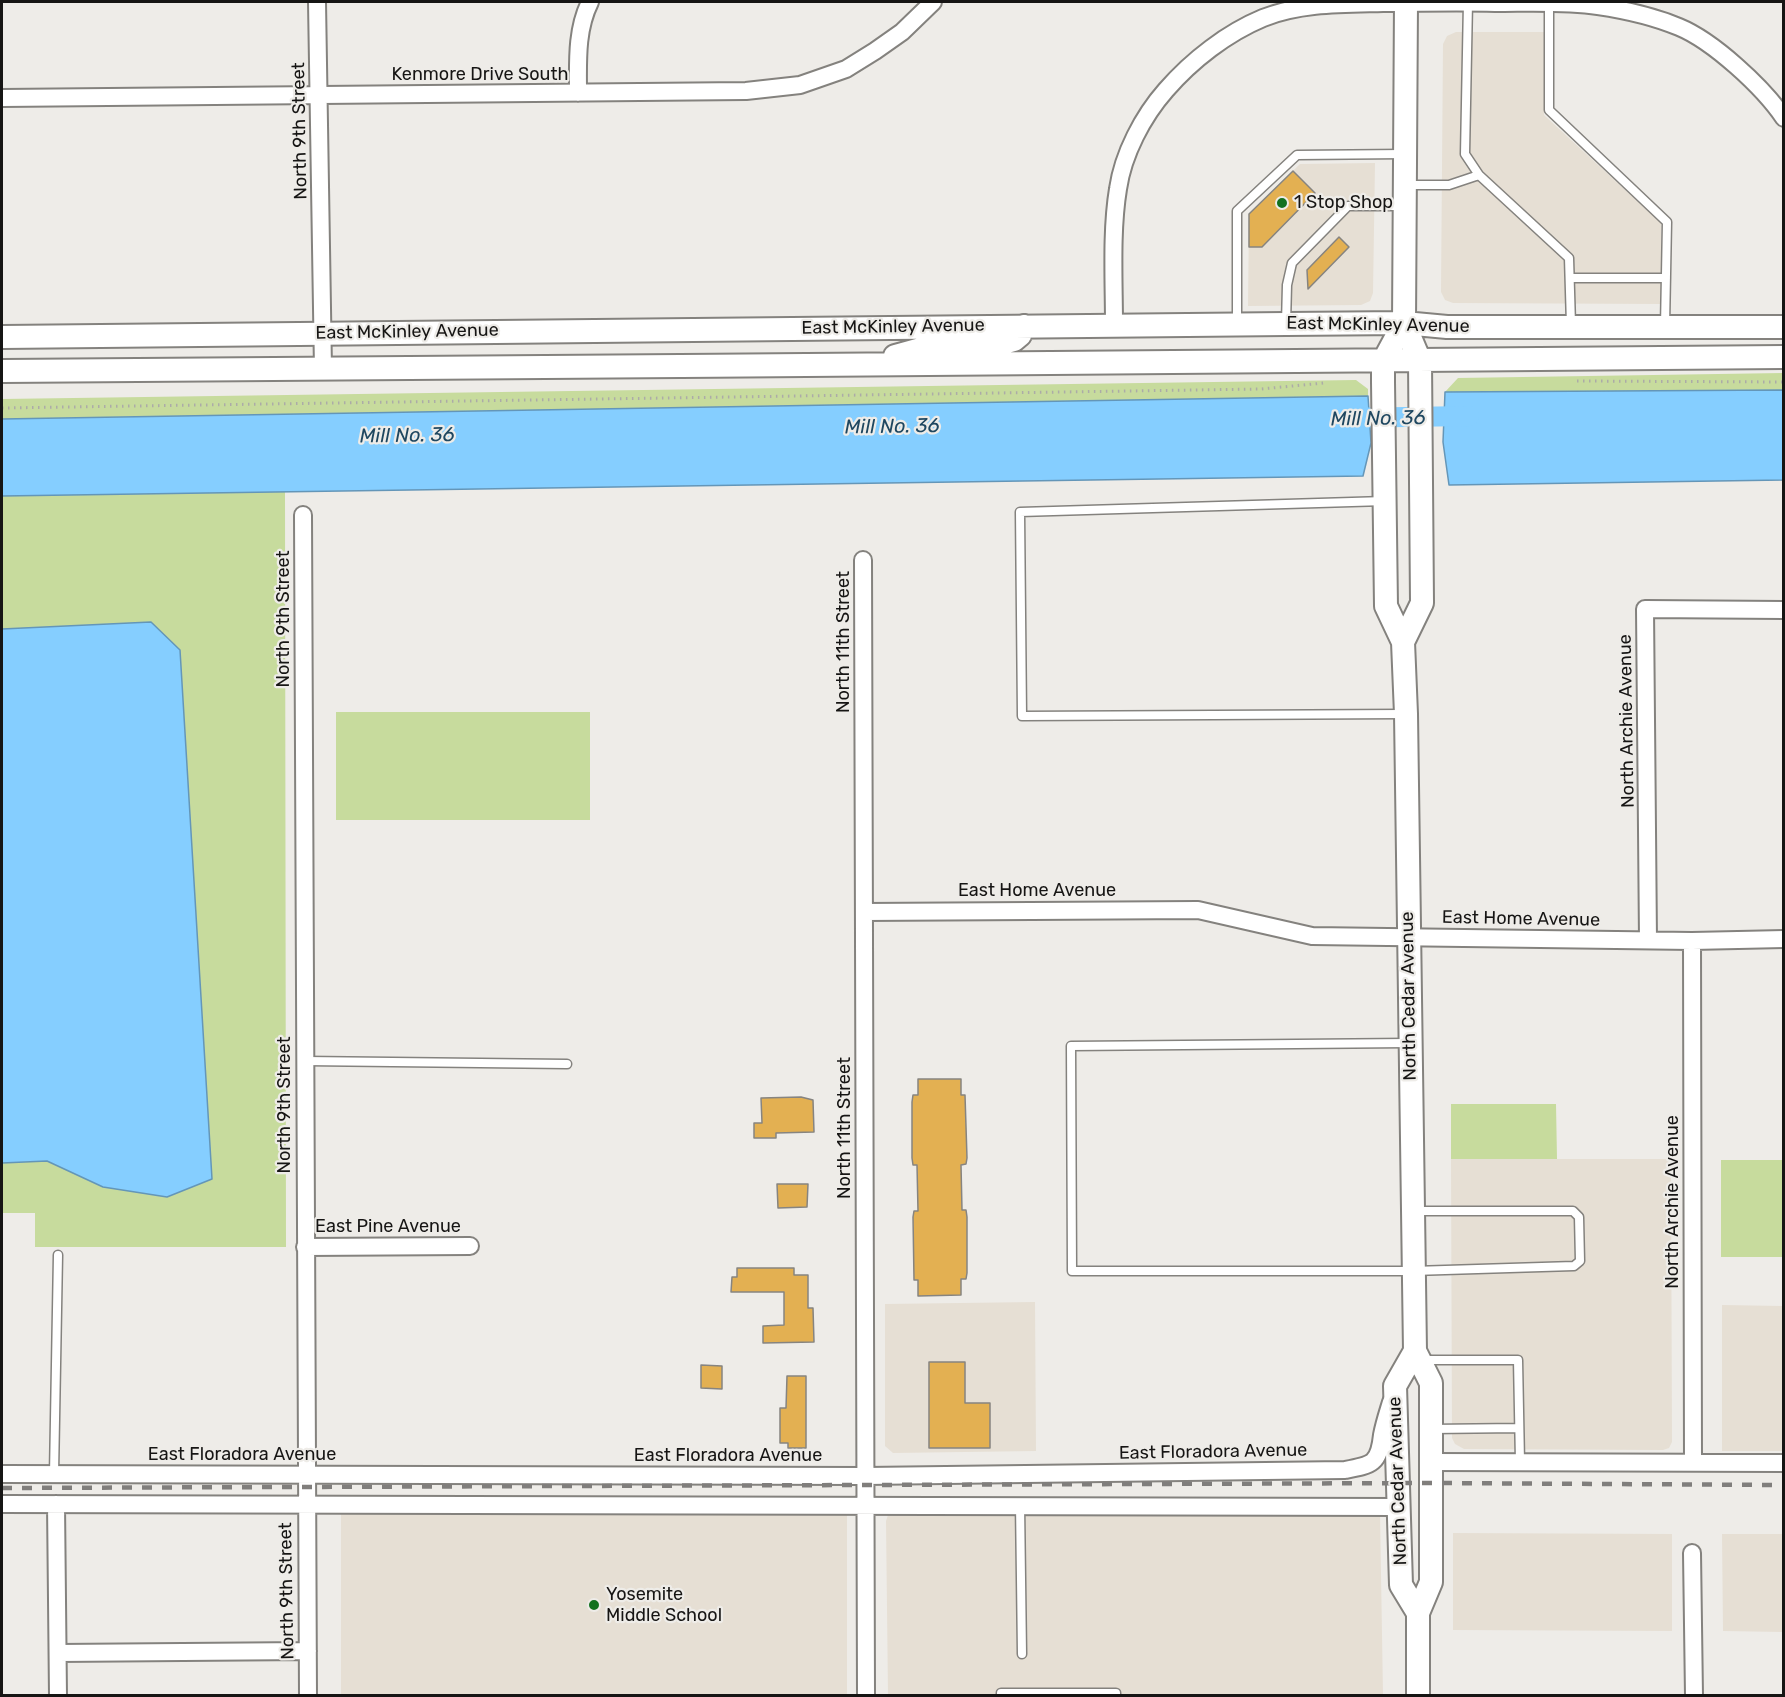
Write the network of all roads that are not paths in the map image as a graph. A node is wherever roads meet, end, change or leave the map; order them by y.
1 (317, 2) edge
2 (590, 2) edge
3 (933, 2) edge
4 (1406, 2) edge
5 (1468, 3) edge
6 (1549, 3) junction
7 (578, 93) junction
8 (320, 95) junction
9 (2, 98) edge
10 (1784, 118) edge
11 (1405, 154) junction
12 (1479, 175) junction
13 (1405, 196) junction
14 (1570, 278) junction
15 (1666, 278) junction
16 (1404, 323) junction
17 (1237, 324) junction
18 (1286, 324) junction
19 (1114, 325) junction
20 (1571, 325) junction
21 (1024, 326) junction
22 (1665, 327) junction
23 (1784, 327) edge
24 (322, 333) junction
25 (2, 336) edge
26 (1784, 357) edge
27 (1420, 361) junction
28 (1383, 362) junction
29 (865, 364) junction
30 (323, 369) junction
31 (2, 371) edge
32 (1385, 501) junction
33 (303, 515) dead end
34 (863, 560) dead end
35 (1784, 610) edge
36 (1403, 642) junction
37 (1406, 714) junction
38 (864, 912) junction
39 (1408, 937) junction
40 (1784, 939) edge
41 (1648, 940) junction
42 (1692, 941) junction
43 (1410, 1043) junction
44 (305, 1060) junction
45 (567, 1064) dead end
46 (1412, 1210) junction
47 (470, 1246) dead end
48 (305, 1247) junction
49 (58, 1255) dead end
50 (1413, 1271) junction
51 (1417, 1355) junction
52 (1395, 1386) junction
53 (1519, 1428) junction
54 (1431, 1429) junction
55 (1431, 1462) junction
56 (1520, 1462) junction
57 (1693, 1462) junction
58 (1784, 1463) edge
59 (2, 1474) edge
60 (54, 1474) junction
61 (306, 1475) junction
62 (866, 1476) junction
63 (306, 1502) junction
64 (866, 1503) junction
65 (2, 1504) edge
66 (56, 1504) junction
67 (1020, 1504) junction
68 (1399, 1507) junction
69 (1692, 1553) dead end
70 (1418, 1613) junction
71 (308, 1651) junction
72 (58, 1653) junction
73 (1022, 1654) dead end
74 (58, 1695) edge
75 (308, 1695) edge
76 (866, 1695) edge
77 (1000, 1695) edge
78 (1116, 1695) edge
79 (1418, 1695) edge
80 (1694, 1695) edge

1 - 8 street, North 9th Street
2 - 7 street
3 - 7 street, Kenmore Drive South
4 - 5 street
4 - 11 main road, North Cedar Avenue
4 - 19 street
5 - 6 street
5 - 12 lane
6 - 10 street
6 - 15 lane
7 - 8 street, Kenmore Drive South
8 - 9 street, Kenmore Drive South
8 - 24 street, North 9th Street
11 - 13 main road, North Cedar Avenue
11 - 17 lane
12 - 13 lane
12 - 14 lane
13 - 16 main road, North Cedar Avenue
13 - 18 lane
14 - 15 lane
14 - 20 lane
15 - 22 lane
16 - 18 main road, East McKinley Avenue
16 - 20 main road, East McKinley Avenue
16 - 27 main road, North Cedar Avenue
16 - 28 main road, North Cedar Avenue
17 - 18 main road, East McKinley Avenue
17 - 19 main road, East McKinley Avenue
19 - 21 main road, East McKinley Avenue
20 - 22 main road, East McKinley Avenue
21 - 24 main road, East McKinley Avenue
21 - 29 main road
22 - 23 main road, East McKinley Avenue
24 - 25 main road, East McKinley Avenue
24 - 30 street, North 9th Street
26 - 27 main road, East McKinley Avenue
27 - 28 main road, East McKinley Avenue
27 - 36 main road, North Cedar Avenue
28 - 29 main road, East McKinley Avenue
28 - 32 main road, North Cedar Avenue
29 - 30 main road, East McKinley Avenue
30 - 31 main road, East McKinley Avenue
32 - 36 main road, North Cedar Avenue
32 - 37 lane
33 - 44 street, North 9th Street
34 - 38 street, North 11th Street
35 - 41 street, North Archie Avenue
36 - 37 main road, North Cedar Avenue
37 - 39 main road, North Cedar Avenue
38 - 39 street, East Home Avenue
38 - 62 street, North 11th Street
39 - 41 street, East Home Avenue
39 - 43 main road, North Cedar Avenue
40 - 42 street, East Home Avenue
41 - 42 street, East Home Avenue
42 - 57 street, North Archie Avenue
43 - 46 main road, North Cedar Avenue
43 - 50 lane
44 - 45 lane
44 - 48 street, North 9th Street
46 - 50 main road, North Cedar Avenue
46 - 50 lane
47 - 48 street, East Pine Avenue
48 - 61 street, North 9th Street
49 - 60 lane
50 - 51 main road, North Cedar Avenue
51 - 52 main road, North Cedar Avenue
51 - 53 lane
51 - 54 main road, North Cedar Avenue
52 - 62 street, East Floradora Avenue
52 - 68 main road, North Cedar Avenue
53 - 54 lane
53 - 56 lane
54 - 55 main road, North Cedar Avenue
55 - 56 street
55 - 70 main road, North Cedar Avenue
56 - 57 street
57 - 58 street
59 - 60 street, East Floradora Avenue
60 - 61 street, East Floradora Avenue
61 - 62 street, East Floradora Avenue
61 - 63 street, North 9th Street
62 - 64 street, North 11th Street
63 - 64 street
63 - 66 street
63 - 71 street, North 9th Street
64 - 67 street
64 - 76 street, North 11th Street
65 - 66 street
66 - 72 street
67 - 68 street
67 - 73 lane
68 - 70 main road, North Cedar Avenue
69 - 80 street
70 - 79 main road, North Cedar Avenue
71 - 72 street
71 - 75 street, North 9th Street
72 - 74 street
77 - 78 lane

